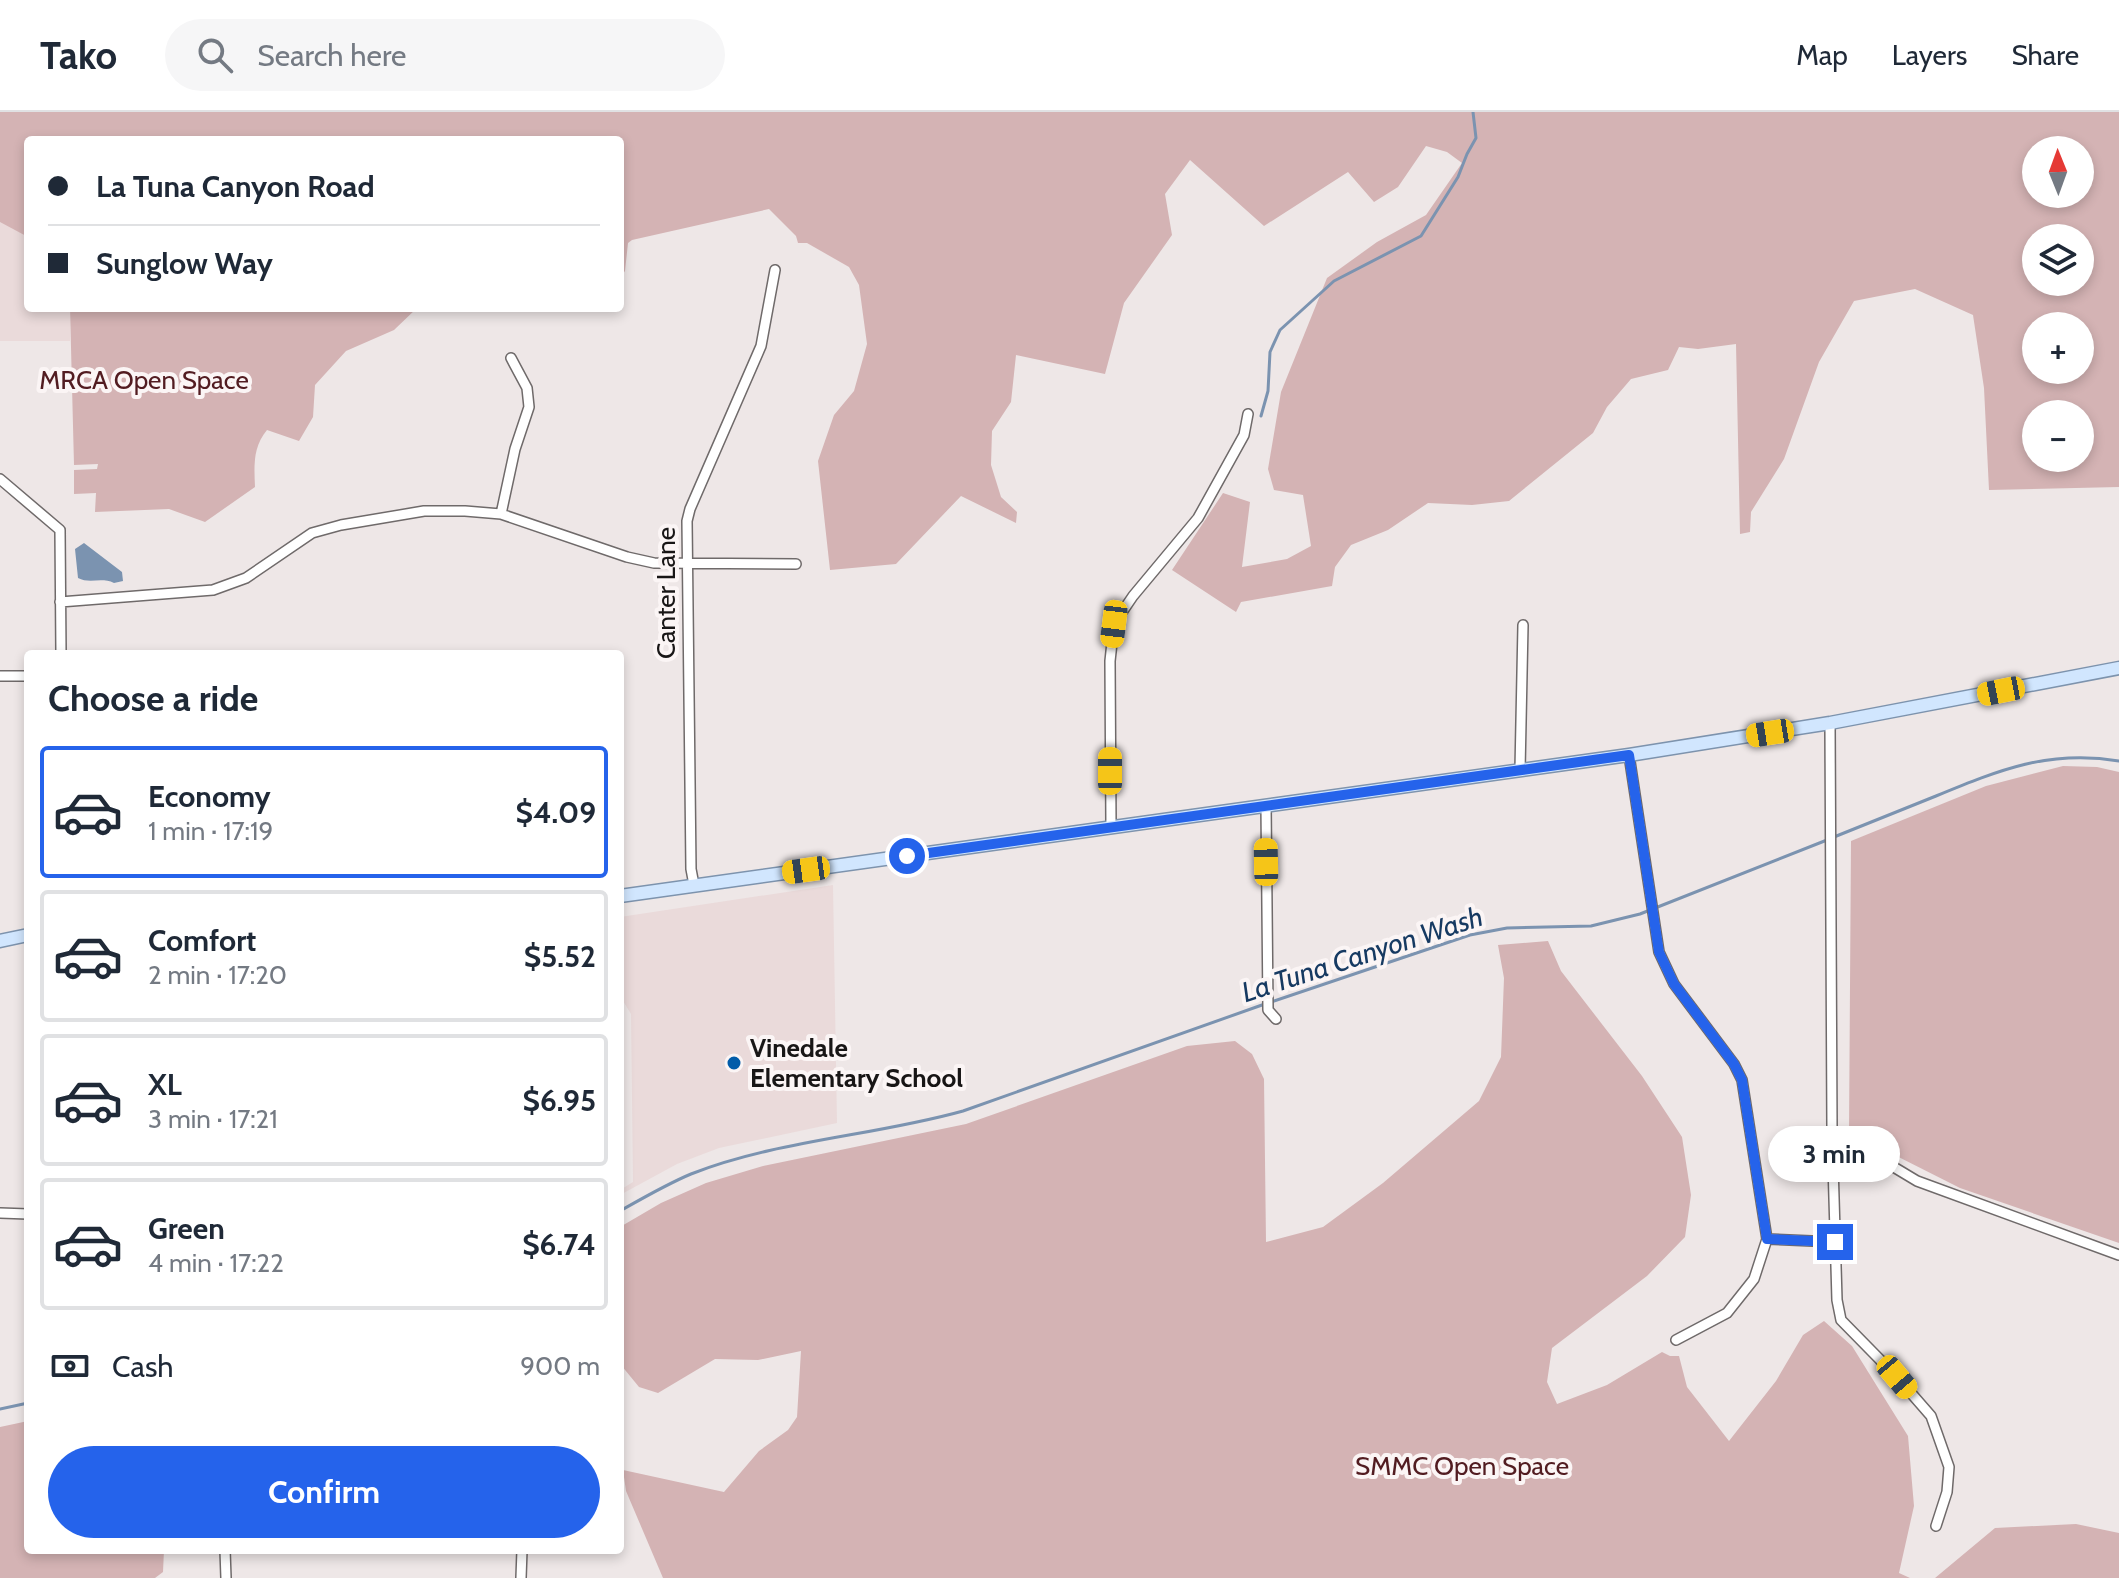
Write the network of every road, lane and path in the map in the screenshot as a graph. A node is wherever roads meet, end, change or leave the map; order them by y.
1 (775, 270) dead end
2 (511, 358) dead end
3 (1248, 414) dead end
4 (0, 479) edge
5 (501, 514) junction
6 (686, 564) junction
7 (796, 564) dead end
8 (60, 602) junction
9 (1523, 625) dead end
10 (61, 650) edge
11 (2119, 668) edge
12 (0, 676) edge
13 (24, 676) edge
14 (1830, 723) junction
15 (1629, 755) junction
16 (1520, 770) junction
17 (1266, 805) junction
18 (1111, 826) junction
19 (694, 885) junction
20 (624, 895) edge
21 (24, 936) edge
22 (0, 941) edge
23 (1276, 1019) dead end
24 (1832, 1130) junction
25 (0, 1213) edge
26 (24, 1214) edge
27 (1767, 1239) junction
28 (1835, 1242) junction
29 (2119, 1255) edge
30 (1676, 1340) dead end
31 (1936, 1526) dead end
32 (225, 1554) edge
33 (522, 1554) edge
34 (226, 1578) edge
35 (521, 1578) edge

1 - 6 street, Canter Lane
2 - 5 street
3 - 18 street
4 - 8 street
5 - 6 street
5 - 8 street
6 - 7 street
6 - 19 street, Canter Lane
8 - 10 street
9 - 16 street
11 - 14 main road
12 - 13 street
14 - 15 main road
14 - 24 street
15 - 16 main road
15 - 27 street
16 - 17 main road
17 - 18 main road
17 - 23 street
18 - 19 main road
19 - 20 main road
21 - 22 main road
24 - 28 street
24 - 29 street
25 - 26 street
27 - 28 street
27 - 30 street
28 - 31 street
32 - 34 street
33 - 35 street

